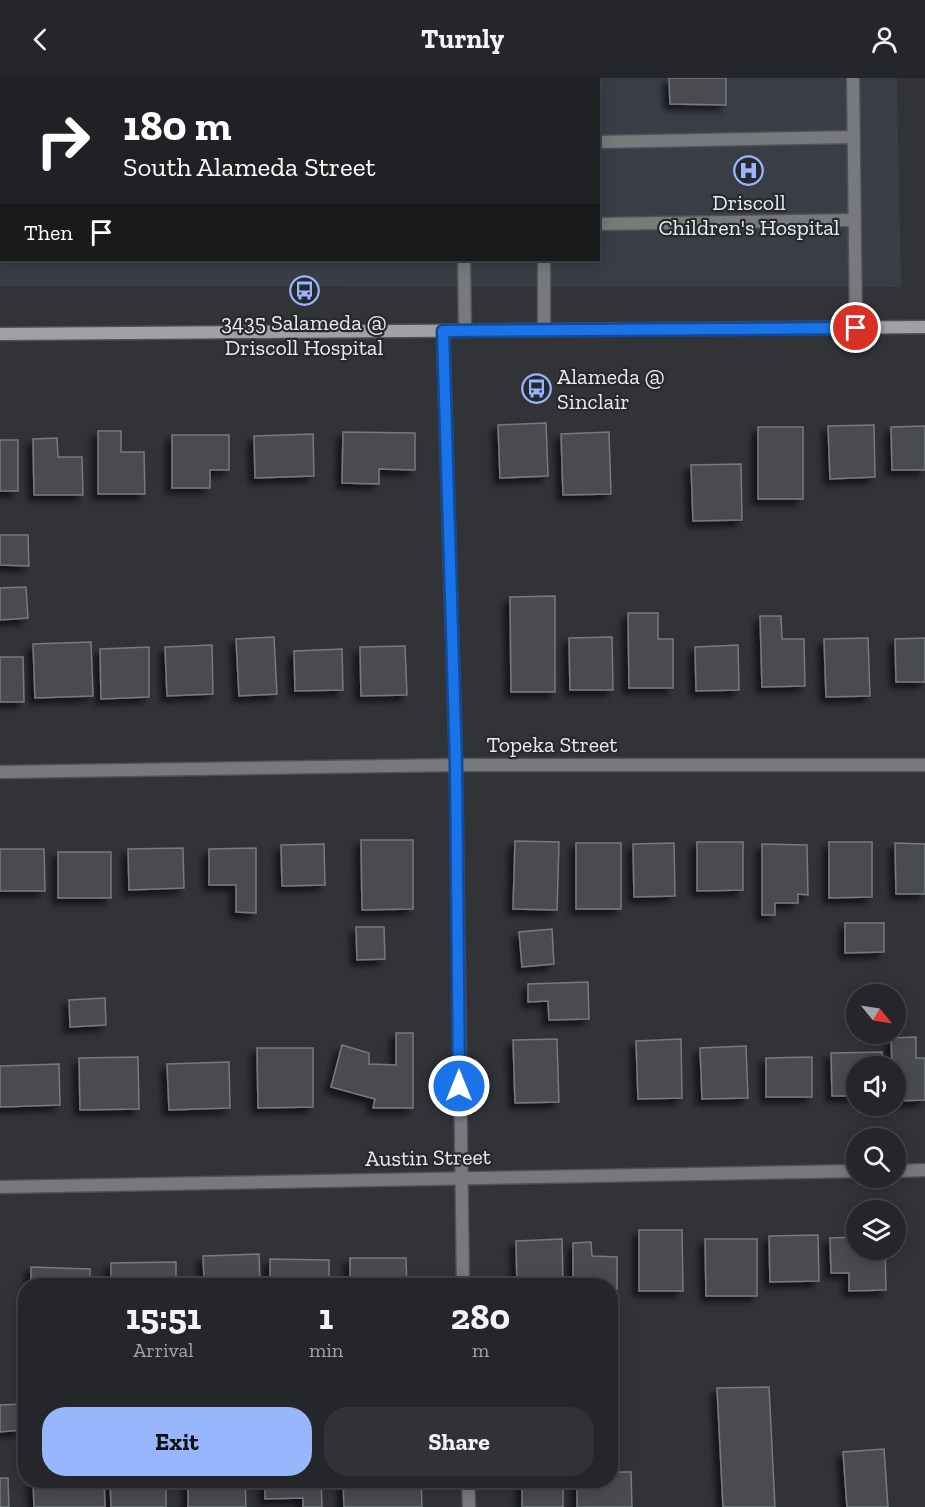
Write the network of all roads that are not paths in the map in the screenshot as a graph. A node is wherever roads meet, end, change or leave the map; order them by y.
1 (853, 78) edge
2 (854, 137) junction
3 (600, 142) edge
4 (855, 220) junction
5 (600, 224) edge
6 (464, 261) edge
7 (544, 261) edge
8 (925, 327) edge
9 (856, 328) junction
10 (443, 331) junction
11 (544, 331) junction
12 (465, 332) junction
13 (0, 334) edge
14 (456, 765) junction
15 (925, 765) edge
16 (0, 772) edge
17 (925, 1170) edge
18 (906, 1171) edge
19 (846, 1172) edge
20 (459, 1178) junction
21 (0, 1187) edge
22 (463, 1278) edge
23 (468, 1488) edge
24 (469, 1507) edge

1 - 2 street
2 - 3 street
2 - 4 street
4 - 5 street
4 - 9 street
6 - 12 street
7 - 11 street
8 - 9 main road
9 - 11 main road
10 - 12 main road
10 - 13 main road
10 - 14 street
11 - 12 main road
14 - 15 street, Topeka Street
14 - 16 street, Topeka Street
14 - 20 street
17 - 18 street
19 - 20 street, Austin Street
20 - 21 street, Austin Street
20 - 22 street
23 - 24 street

